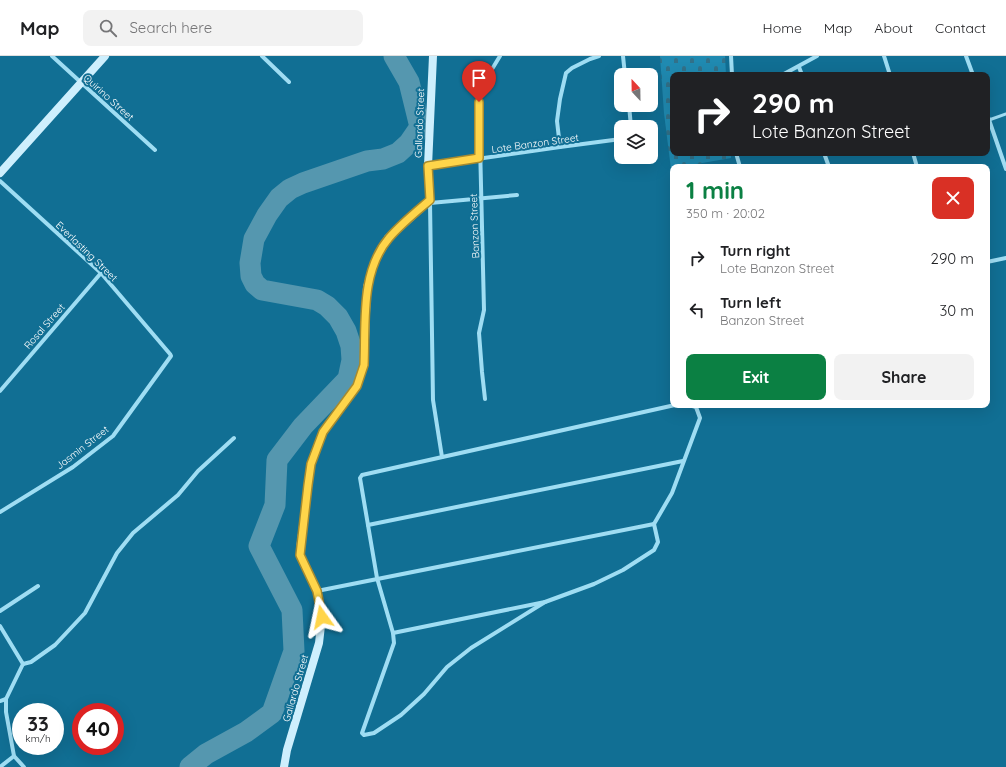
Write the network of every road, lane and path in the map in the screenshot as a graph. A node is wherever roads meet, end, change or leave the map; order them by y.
1 (52, 56) edge
2 (105, 56) edge
3 (262, 56) edge
4 (433, 56) edge
5 (500, 56) edge
6 (599, 56) edge
7 (623, 56) edge
8 (730, 56) edge
9 (817, 56) edge
10 (884, 56) edge
11 (966, 56) edge
12 (799, 67) junction
13 (624, 68) edge
14 (732, 72) edge
15 (788, 72) edge
16 (801, 72) edge
17 (889, 72) edge
18 (972, 72) edge
19 (289, 82) dead end
20 (81, 83) junction
21 (1006, 114) edge
22 (990, 120) edge
23 (990, 123) edge
24 (614, 141) edge
25 (560, 147) junction
26 (155, 150) dead end
27 (479, 158) junction
28 (428, 166) junction
29 (1006, 168) edge
30 (0, 173) edge
31 (0, 181) edge
32 (517, 195) dead end
33 (481, 199) junction
34 (430, 201) junction
35 (1006, 258) edge
36 (990, 261) edge
37 (101, 273) junction
38 (171, 356) joint
39 (0, 391) edge
40 (485, 399) dead end
41 (670, 406) edge
42 (696, 408) edge
43 (234, 438) dead end
44 (442, 457) junction
45 (683, 462) junction
46 (0, 512) edge
47 (654, 524) junction
48 (368, 525) junction
49 (377, 578) junction
50 (38, 586) dead end
51 (317, 591) junction
52 (545, 602) junction
53 (0, 611) edge
54 (0, 626) edge
55 (393, 633) junction
56 (23, 664) junction
57 (6, 699) junction
58 (0, 701) edge
59 (14, 756) junction
60 (0, 767) edge
61 (24, 767) edge
62 (284, 767) edge

1 - 20 street, Quirino Street
2 - 20 street
3 - 19 street
4 - 28 street, Gallardo Street
5 - 27 street, Banzon Street
6 - 25 street
7 - 13 street
8 - 14 street
9 - 12 street
10 - 17 street
11 - 18 street
12 - 15 street
12 - 16 street
20 - 26 street, Quirino Street
20 - 30 street
21 - 22 lane
23 - 29 street
24 - 25 street, Lote Banzon Street
25 - 27 street, Lote Banzon Street
27 - 28 street, Lote Banzon Street
27 - 33 street, Banzon Street
28 - 34 street, Gallardo Street
31 - 37 street, Everlasting Street
32 - 33 street
33 - 34 street
33 - 40 street, Banzon Street
34 - 44 street
34 - 51 street, Gallardo Street
35 - 36 street
37 - 38 street, Everlasting Street
37 - 39 street, Rosal Street
38 - 46 street, Jasmin Street
41 - 44 street
42 - 45 street
43 - 56 street
44 - 48 street
45 - 47 street
45 - 48 street
47 - 49 street
47 - 52 street
48 - 49 street
49 - 51 street
49 - 55 street
50 - 53 street
51 - 62 street, Gallardo Street
52 - 55 street
52 - 55 street
54 - 56 street
56 - 57 street
57 - 58 street
57 - 59 street
59 - 60 street
59 - 61 street

